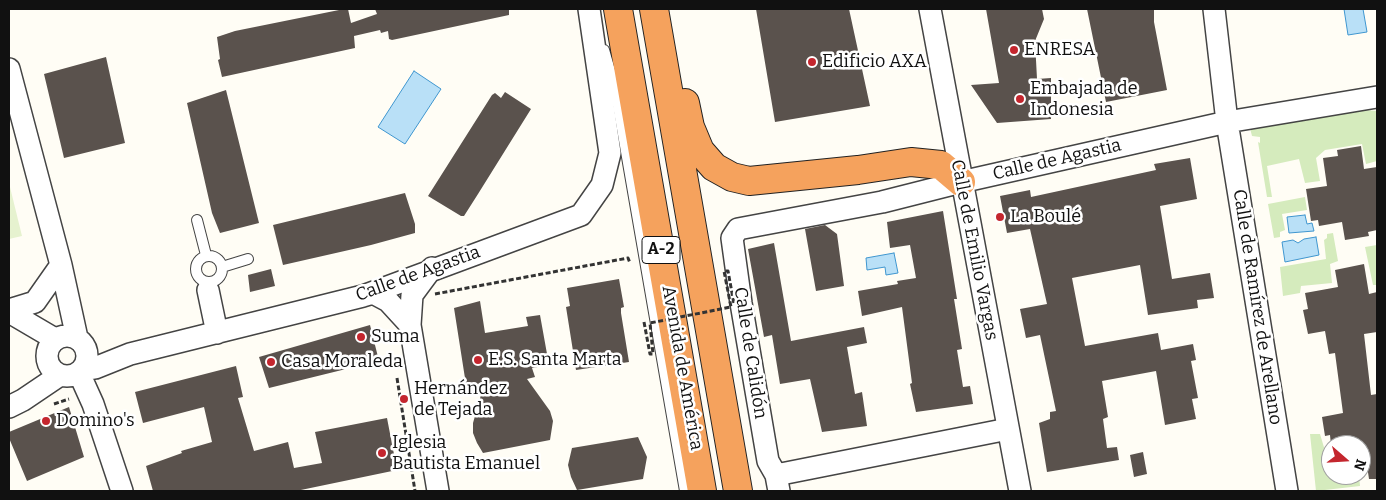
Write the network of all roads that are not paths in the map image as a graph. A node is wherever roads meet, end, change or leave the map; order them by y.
1 (590, 9) edge
2 (618, 9) edge
3 (654, 9) edge
4 (665, 9) edge
5 (930, 9) edge
6 (1214, 9) edge
7 (9, 69) edge
8 (1377, 97) edge
9 (1227, 122) junction
10 (961, 182) junction
11 (197, 220) dead end
12 (738, 229) joint
13 (206, 256) junction
14 (248, 259) dead end
15 (61, 265) junction
16 (222, 267) junction
17 (432, 268) junction
18 (209, 286) junction
19 (363, 296) junction
20 (9, 311) edge
21 (410, 325) junction
22 (216, 333) junction
23 (69, 340) junction
24 (130, 354) junction
25 (74, 373) junction
26 (9, 407) edge
27 (1008, 429) junction
28 (778, 483) edge
29 (122, 491) edge
30 (438, 491) edge
31 (685, 491) edge
32 (702, 491) edge
33 (738, 491) edge
34 (1020, 491) edge
35 (1287, 491) edge

1 - 17 street, Calle de Agastia
1 - 31 lane
2 - 32 highway, Avenida de América / A-2
3 - 33 highway, Avenida de América / A-2
4 - 10 highway
5 - 10 street, Calle de Emilio Vargas
6 - 9 street, Calle de Ramírez de Arellano
7 - 15 street
8 - 9 street, Calle de Agastia
9 - 10 street, Calle de Agastia
9 - 35 street, Calle de Ramírez de Arellano
10 - 12 street, Calle de Agastia
10 - 27 street, Calle de Emilio Vargas
11 - 13 lane
12 - 28 street, Calle de Calidón
13 - 16 lane
13 - 18 lane
14 - 16 lane
15 - 20 street
15 - 23 street
16 - 18 lane
17 - 19 street, Calle de Agastia
17 - 21 street
18 - 22 street
19 - 21 street
19 - 22 street, Calle de Agastia
20 - 23 street
21 - 30 street
22 - 24 street, Calle de Agastia
23 - 24 street, Calle de Agastia
23 - 25 street
23 - 25 street
24 - 25 street, Calle de Agastia
25 - 26 street, Calle de Agastia
25 - 29 street
27 - 28 street, Calle de Calidón
27 - 34 street, Calle de Emilio Vargas

